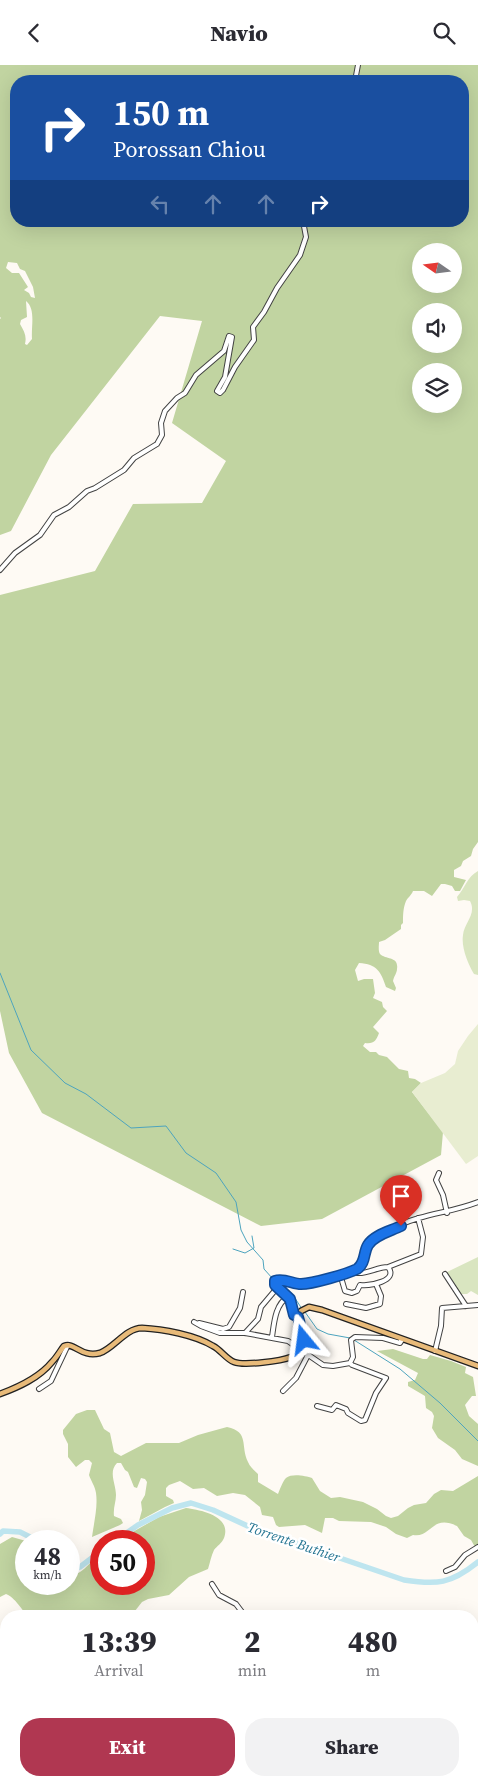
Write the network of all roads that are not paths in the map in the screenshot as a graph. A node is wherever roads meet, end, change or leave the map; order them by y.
1 (304, 227) edge
2 (0, 571) edge
3 (439, 1173) dead end
4 (478, 1202) edge
5 (447, 1213) junction
6 (419, 1218) junction
7 (388, 1267) junction
8 (355, 1270) junction
9 (340, 1274) junction
10 (445, 1274) dead end
11 (376, 1283) junction
12 (277, 1288) junction
13 (243, 1292) dead end
14 (288, 1297) junction
15 (346, 1304) dead end
16 (478, 1305) edge
17 (466, 1306) junction
18 (298, 1317) junction
19 (245, 1333) junction
20 (272, 1337) junction
21 (402, 1340) junction
22 (68, 1345) junction
23 (300, 1349) junction
24 (435, 1351) junction
25 (308, 1355) junction
26 (350, 1363) junction
27 (478, 1366) edge
28 (39, 1389) dead end
29 (283, 1391) dead end
30 (0, 1394) edge
31 (317, 1406) dead end
32 (478, 1547) edge
33 (446, 1571) dead end
34 (212, 1584) dead end
35 (240, 1610) edge

1 - 2 street
3 - 5 street
4 - 5 street
5 - 6 street
6 - 7 street
6 - 8 street
7 - 8 street
7 - 11 street
8 - 9 street
9 - 11 street
9 - 12 street
10 - 17 street
11 - 15 street
12 - 14 street
12 - 19 street
13 - 19 street
14 - 18 street
14 - 20 street
16 - 17 street
17 - 24 street
18 - 21 main road
18 - 23 main road
19 - 20 street
20 - 23 street
21 - 24 main road
21 - 26 street
22 - 23 main road
22 - 28 street
22 - 30 main road
23 - 25 street
24 - 27 main road
25 - 26 street
25 - 29 street
26 - 31 street
32 - 33 street
34 - 35 street

